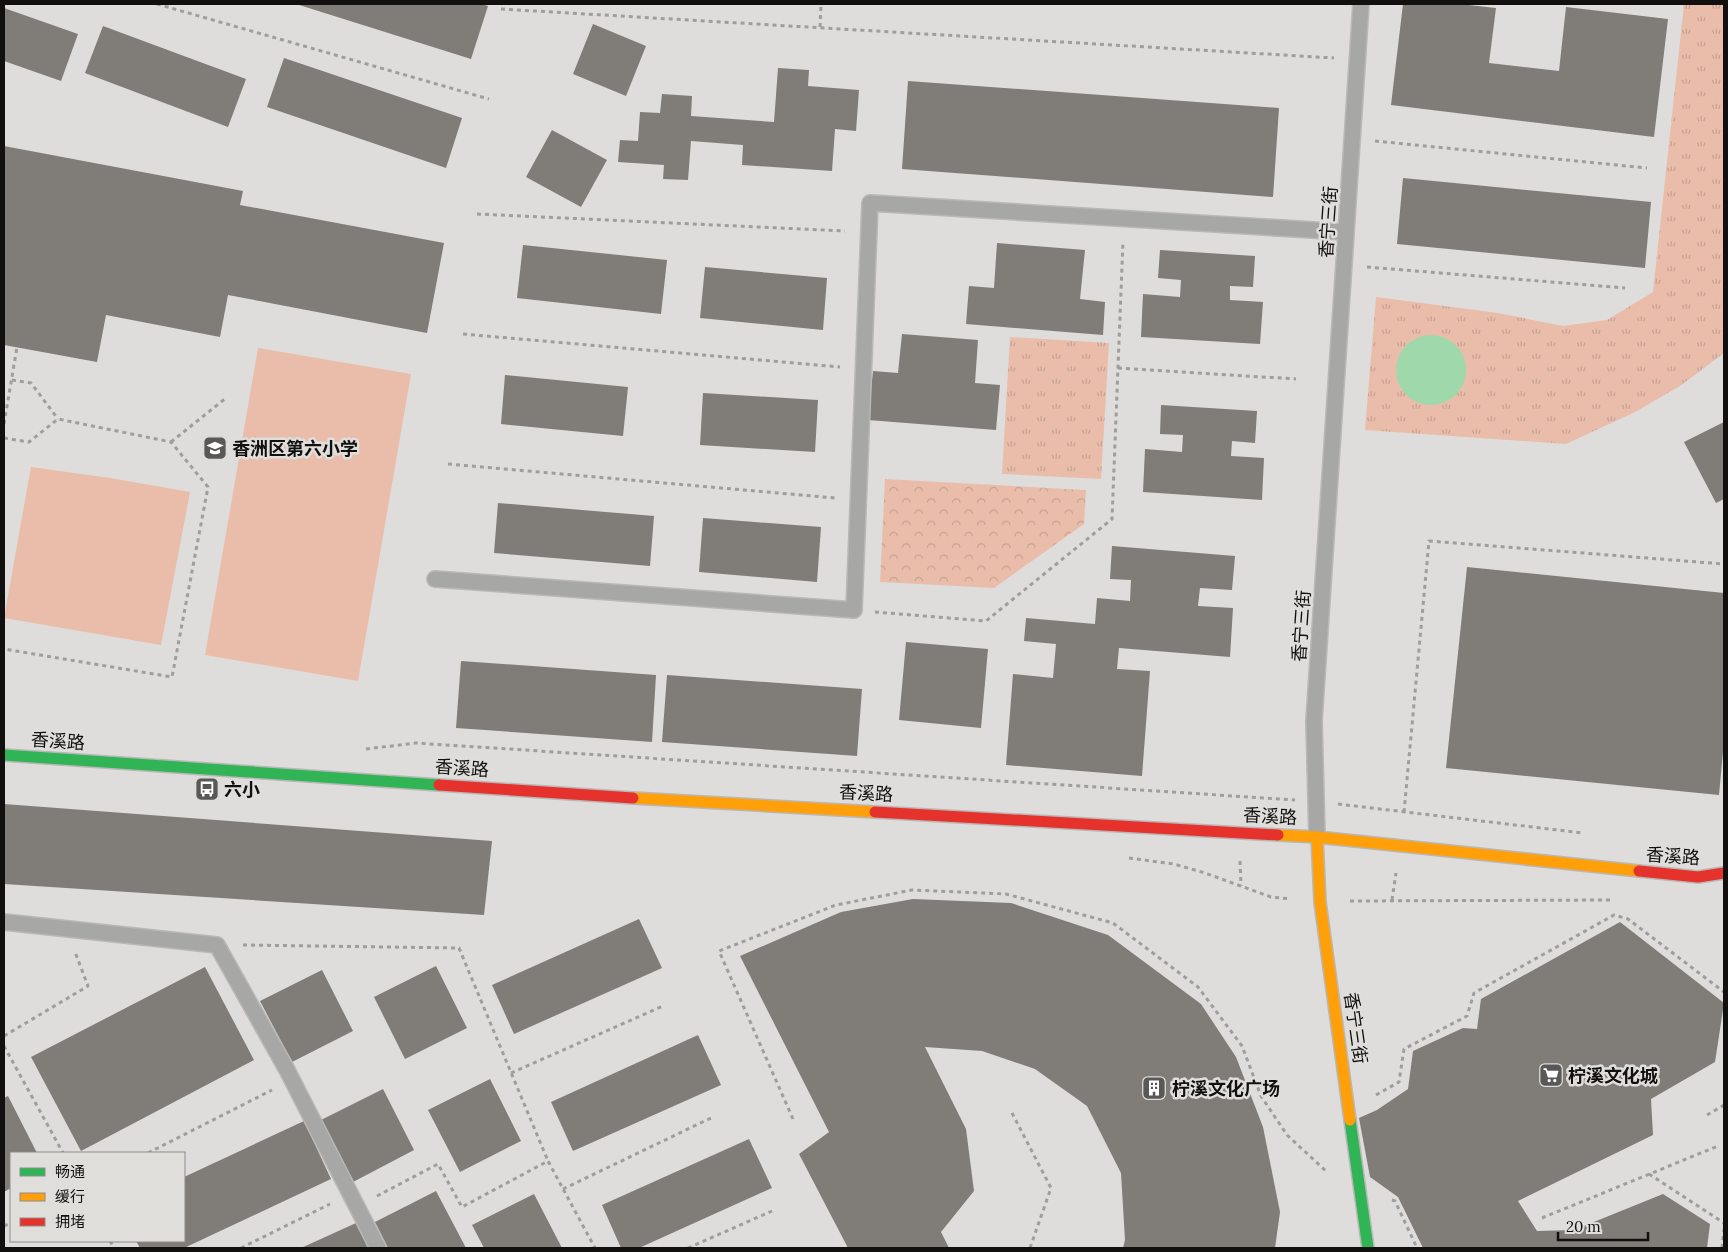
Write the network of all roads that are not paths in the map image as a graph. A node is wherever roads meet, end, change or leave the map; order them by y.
1 (1361, 4) edge
2 (1346, 232) junction
3 (435, 579) dead end
4 (4, 755) edge
5 (1317, 837) junction
6 (1724, 873) edge
7 (4, 922) edge
8 (378, 1248) edge
9 (1368, 1248) edge

1 - 2 lane, 香宁三街
2 - 3 lane
2 - 5 lane, 香宁三街
4 - 5 street, 香溪路
5 - 6 street, 香溪路
5 - 9 street, 香宁三街
7 - 8 lane

